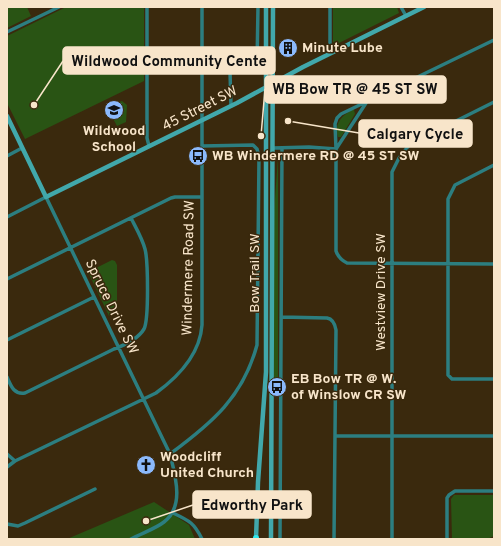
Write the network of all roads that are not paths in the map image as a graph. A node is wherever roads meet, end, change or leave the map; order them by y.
1 (59, 7) edge
2 (147, 7) edge
3 (202, 7) edge
4 (258, 7) edge
5 (266, 7) edge
6 (273, 7) edge
7 (330, 7) edge
8 (402, 7) edge
9 (424, 7) edge
10 (406, 16) junction
11 (7, 32) edge
12 (494, 40) edge
13 (330, 54) junction
14 (273, 83) junction
15 (266, 87) junction
16 (494, 102) edge
17 (366, 103) junction
18 (231, 106) junction
19 (7, 116) edge
20 (202, 121) junction
21 (149, 146) junction
22 (202, 146) junction
23 (22, 148) junction
24 (273, 148) junction
25 (282, 148) junction
26 (336, 149) junction
27 (7, 156) edge
28 (494, 165) edge
29 (46, 197) junction
30 (202, 197) junction
31 (7, 217) edge
32 (131, 218) junction
33 (70, 248) junction
34 (392, 263) junction
35 (448, 263) junction
36 (494, 264) edge
37 (7, 278) edge
38 (94, 297) junction
39 (281, 317) junction
40 (7, 340) edge
41 (119, 348) junction
42 (7, 377) edge
43 (494, 379) edge
44 (143, 400) junction
45 (335, 436) junction
46 (392, 436) junction
47 (494, 436) edge
48 (262, 437) junction
49 (271, 440) junction
50 (7, 454) edge
51 (170, 454) junction
52 (15, 461) junction
53 (7, 467) edge
54 (95, 489) dead end
55 (494, 491) edge
56 (173, 513) junction
57 (7, 524) edge
58 (131, 539) edge
59 (202, 539) edge
60 (256, 539) edge
61 (271, 539) edge
62 (280, 539) edge
63 (334, 539) edge
64 (392, 539) edge
65 (447, 539) edge

1 - 11 street
2 - 21 street
3 - 20 street, Windermere Road SW
4 - 18 street
5 - 15 main road, Bow Trail SW
6 - 14 main road, Bow Trail SW
7 - 13 street
8 - 10 street
9 - 10 main road, 45 Street SW
10 - 13 main road, 45 Street SW
12 - 17 street
13 - 14 main road, 45 Street SW
14 - 15 main road, 45 Street SW
14 - 24 main road, Bow Trail SW
15 - 18 main road, 45 Street SW
15 - 48 main road, Bow Trail SW
16 - 34 street, Westview Drive SW
17 - 26 street
17 - 26 street
18 - 20 main road, 45 Street SW
19 - 23 main road, Spruce Drive SW
20 - 21 main road, 45 Street SW
20 - 22 street, Windermere Road SW
21 - 29 main road, 45 Street SW
22 - 30 street, Windermere Road SW
22 - 51 street
23 - 27 street
23 - 29 main road, Spruce Drive SW
24 - 25 street
24 - 49 main road, Bow Trail SW
25 - 26 street
25 - 39 street
26 - 34 street
28 - 35 street
29 - 31 street, 45 Street SW
29 - 33 street, Spruce Drive SW
30 - 32 street
30 - 44 street, Windermere Road SW
32 - 33 street
32 - 41 street
33 - 37 street
33 - 38 street, Spruce Drive SW
34 - 35 street
34 - 46 street, Westview Drive SW
35 - 36 street
35 - 43 street
38 - 40 street
38 - 41 street, Spruce Drive SW
39 - 45 street
39 - 62 street
41 - 42 street
41 - 44 street, Spruce Drive SW
44 - 51 street, Spruce Drive SW
44 - 52 street, Windermere Road SW
45 - 46 street
45 - 63 street
46 - 47 street
46 - 64 street, Westview Drive SW
48 - 49 main road
48 - 60 main road, Bow Trail SW
49 - 61 main road, Bow Trail SW
50 - 52 street
51 - 56 street, Spruce Drive SW
52 - 53 street, Windermere Road SW
54 - 57 street
55 - 65 street
56 - 58 street
56 - 59 street

